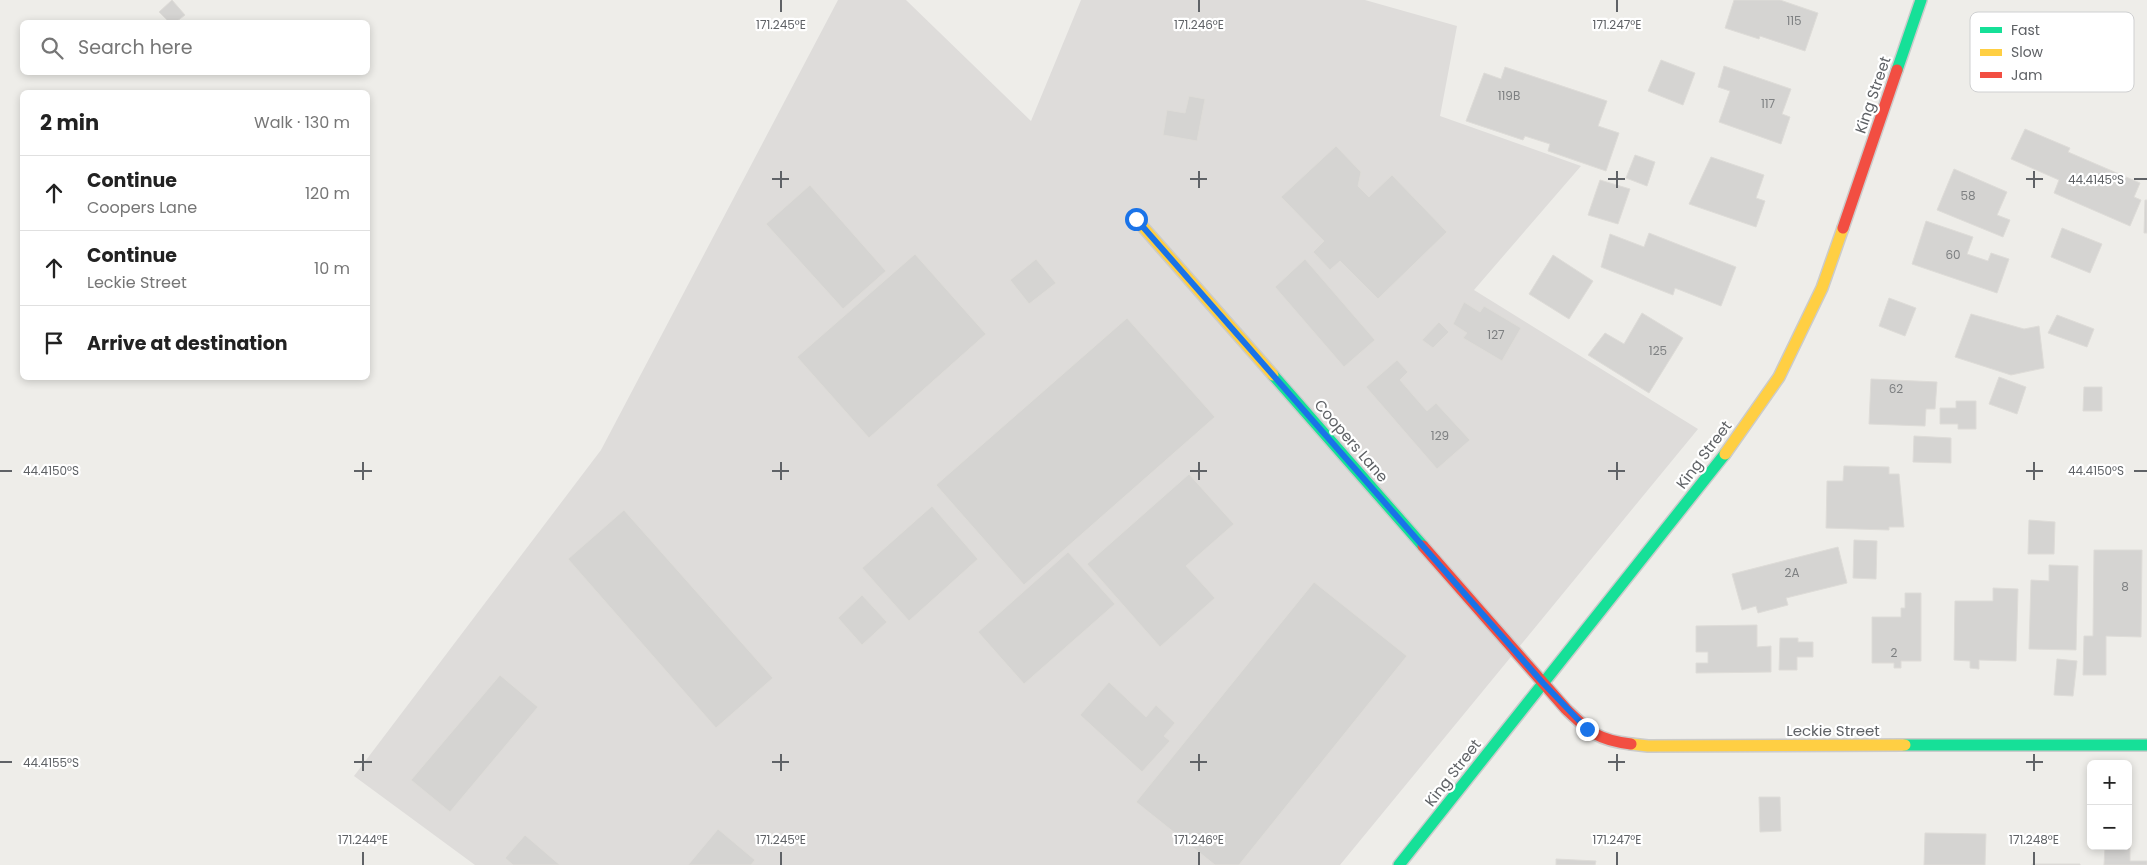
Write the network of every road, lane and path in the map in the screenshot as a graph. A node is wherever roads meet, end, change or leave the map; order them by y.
1 (1921, 0) edge
2 (1136, 219) dead end
3 (1543, 683) junction
4 (2147, 745) edge
5 (1399, 865) edge

1 - 3 main road, King Street
2 - 3 main road, Coopers Lane
3 - 4 main road, Leckie Street
3 - 5 main road, King Street

